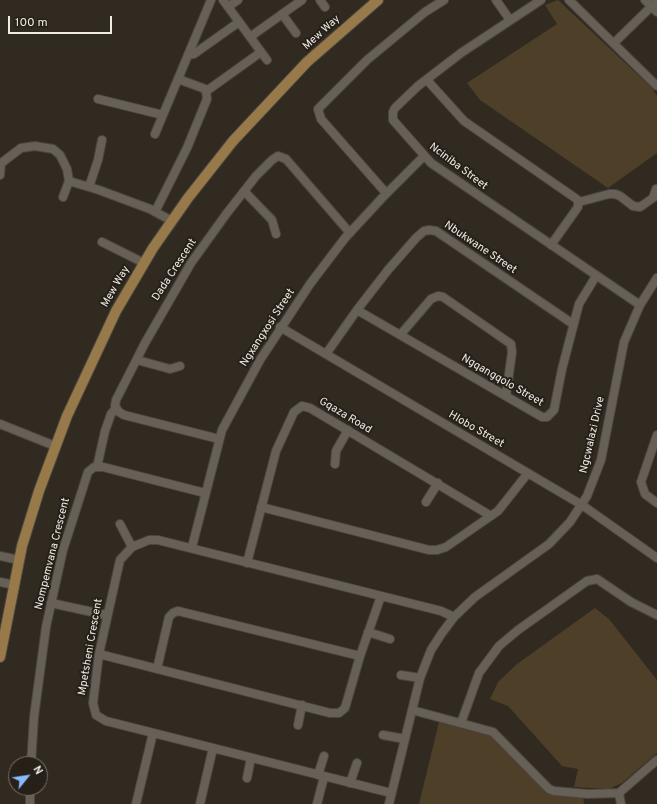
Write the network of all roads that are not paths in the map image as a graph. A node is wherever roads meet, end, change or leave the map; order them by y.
1 (211, 0) edge
2 (238, 0) edge
3 (302, 0) edge
4 (378, 0) edge
5 (444, 0) edge
6 (496, 0) edge
7 (541, 0) edge
8 (569, 0) edge
9 (226, 3) edge
10 (652, 5) edge
11 (282, 14) junction
12 (510, 20) junction
13 (239, 22) junction
14 (296, 34) dead end
15 (250, 37) junction
16 (614, 43) junction
17 (261, 52) junction
18 (188, 54) junction
19 (267, 60) dead end
20 (178, 79) junction
21 (426, 80) junction
22 (657, 86) edge
23 (206, 91) junction
24 (98, 99) dead end
25 (163, 115) junction
26 (155, 134) dead end
27 (102, 140) dead end
28 (424, 156) junction
29 (0, 163) edge
30 (0, 175) edge
31 (68, 181) junction
32 (89, 187) junction
33 (656, 189) dead end
34 (244, 191) junction
35 (386, 193) junction
36 (63, 197) dead end
37 (579, 202) junction
38 (155, 212) junction
39 (172, 221) junction
40 (350, 233) junction
41 (276, 234) dead end
42 (102, 242) dead end
43 (551, 245) junction
44 (144, 263) junction
45 (596, 276) junction
46 (657, 278) edge
47 (640, 305) junction
48 (357, 310) junction
49 (573, 324) junction
50 (280, 327) junction
51 (401, 334) junction
52 (326, 354) junction
53 (137, 360) junction
54 (180, 366) dead end
55 (506, 396) junction
56 (116, 408) junction
57 (0, 424) edge
58 (348, 430) junction
59 (657, 435) edge
60 (219, 439) junction
61 (55, 446) junction
62 (335, 464) dead end
63 (97, 467) junction
64 (528, 473) junction
65 (438, 483) junction
66 (205, 493) junction
67 (426, 502) dead end
68 (657, 503) edge
69 (582, 505) junction
70 (261, 507) junction
71 (491, 516) junction
72 (120, 524) dead end
73 (132, 547) junction
74 (192, 548) junction
75 (0, 556) edge
76 (657, 558) edge
77 (19, 560) junction
78 (248, 563) junction
79 (0, 582) edge
80 (14, 584) junction
81 (381, 596) junction
82 (51, 603) junction
83 (4, 613) edge
84 (106, 615) junction
85 (657, 615) edge
86 (454, 616) junction
87 (368, 632) junction
88 (390, 639) dead end
89 (99, 654) junction
90 (360, 656) junction
91 (0, 657) edge
92 (157, 669) junction
93 (401, 675) dead end
94 (420, 678) junction
95 (302, 706) junction
96 (412, 710) junction
97 (461, 723) junction
98 (298, 724) dead end
99 (153, 733) junction
100 (383, 735) dead end
101 (405, 739) junction
102 (213, 748) junction
103 (32, 756) edge
104 (324, 756) dead end
105 (251, 758) junction
106 (657, 760) edge
107 (357, 763) dead end
108 (321, 776) junction
109 (247, 778) dead end
110 (350, 783) junction
111 (619, 792) junction
112 (391, 793) junction
113 (136, 804) edge
114 (200, 804) edge
115 (317, 804) edge
116 (389, 804) edge
117 (621, 804) edge

1 - 18 street
2 - 9 street
3 - 11 street
4 - 39 main road, Mew Way
5 - 35 street
6 - 12 street
7 - 12 street, Nciniba Street
8 - 16 street
9 - 13 street
10 - 16 street
11 - 14 street
11 - 15 street
12 - 21 street, Nciniba Street
13 - 15 street
13 - 18 street
15 - 17 street
16 - 22 street
17 - 19 street
17 - 23 street
18 - 20 street
20 - 23 street
20 - 25 street
21 - 28 street, Nciniba Street
21 - 37 street
23 - 38 street
24 - 25 street
25 - 26 street
27 - 32 street
28 - 35 street, Ngxangxosi Street
28 - 43 street, Nciniba Street
29 - 30 street
29 - 31 street
31 - 32 street
31 - 36 street
32 - 38 street
33 - 37 street
34 - 40 street, Dada Crescent
34 - 41 street
34 - 53 street, Dada Crescent
35 - 40 street, Ngxangxosi Street
37 - 43 street
38 - 39 street
39 - 44 main road, Mew Way
40 - 50 street, Ngxangxosi Street
42 - 44 street
43 - 45 street, Nciniba Street
44 - 61 main road, Mew Way
45 - 47 street, Nciniba Street
45 - 49 street, Ngqangqolo Street
46 - 47 street, Ngcwalazi Drive
47 - 69 street, Ngcwalazi Drive
48 - 49 street, Nbukwane Street
48 - 51 street, Ngqangqolo Street
48 - 52 street, Nbukwane Street
49 - 55 street, Ngqangqolo Street
50 - 52 street, Hlobo Street
50 - 60 street, Ngxangxosi Street
51 - 55 street, Ngqangqolo Street
51 - 55 street
52 - 64 street, Hlobo Street
53 - 54 street
53 - 56 street, Dada Crescent
56 - 60 street
56 - 63 street, Dada Crescent
57 - 61 street
58 - 62 street
58 - 65 street, Gqaza Road
58 - 70 street, Gqaza Road
59 - 68 street
60 - 66 street, Ngxangxosi Street
61 - 77 main road, Mew Way
63 - 66 street
63 - 82 street, Nompemvana Crescent
64 - 69 street, Hlobo Street
64 - 71 street
65 - 67 street
65 - 71 street, Gqaza Road
66 - 74 street, Ngxangxosi Street
69 - 76 street, Hlobo Street
69 - 86 street, Ngcwalazi Drive
70 - 71 street
70 - 78 street, Gqaza Road
72 - 73 street
73 - 74 street, Mpetsheni Crescent
73 - 84 street, Mpetsheni Crescent
74 - 78 street, Mpetsheni Crescent
75 - 77 street
77 - 80 main road, Mew Way
78 - 81 street, Mpetsheni Crescent
79 - 80 street
80 - 83 main road, Mew Way
81 - 86 street, Mpetsheni Crescent
81 - 87 street
82 - 84 street
82 - 103 street, Nompemvana Crescent
83 - 91 main road, Mew Way
84 - 89 street, Mpetsheni Crescent
85 - 97 street
86 - 94 street, Ngcwalazi Drive
87 - 88 street
87 - 90 street
89 - 92 street
89 - 99 street, Mpetsheni Crescent
90 - 92 street
90 - 95 street
92 - 95 street
93 - 94 street
94 - 96 street, Ngcwalazi Drive
95 - 98 street
96 - 97 street
96 - 101 street, Ngcwalazi Drive
97 - 111 street
99 - 102 street, Mpetsheni Crescent
99 - 113 street
100 - 101 street
101 - 112 street, Ngcwalazi Drive
102 - 105 street, Mpetsheni Crescent
102 - 114 street
104 - 108 street
105 - 108 street, Mpetsheni Crescent
105 - 109 street
106 - 111 street
107 - 110 street
108 - 110 street, Mpetsheni Crescent
108 - 115 street
110 - 112 street, Mpetsheni Crescent
111 - 117 street
112 - 116 street, Ngcwalazi Drive

